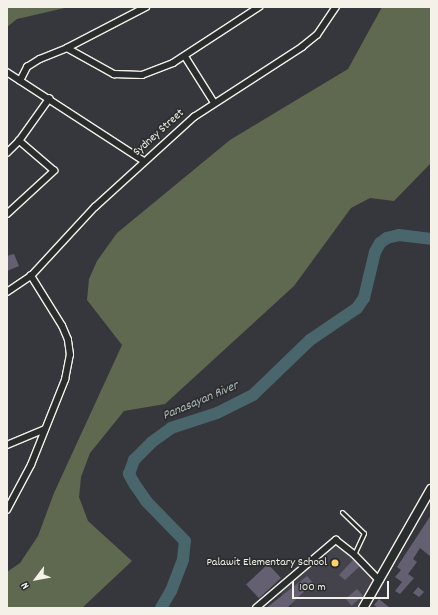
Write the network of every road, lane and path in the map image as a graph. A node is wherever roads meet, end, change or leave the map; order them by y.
1 (9, 7) edge
2 (146, 7) edge
3 (259, 7) edge
4 (336, 7) edge
5 (7, 11) edge
6 (67, 48) junction
7 (185, 56) junction
8 (7, 72) edge
9 (20, 81) junction
10 (49, 100) junction
11 (214, 102) junction
12 (19, 141) junction
13 (7, 153) edge
14 (144, 161) junction
15 (7, 214) edge
16 (31, 276) junction
17 (7, 292) edge
18 (45, 429) junction
19 (7, 445) edge
20 (431, 490) edge
21 (7, 510) edge
22 (342, 512) dead end
23 (354, 554) junction
24 (380, 581) junction
25 (256, 608) edge
26 (363, 608) edge

1 - 5 path
2 - 6 street
3 - 7 street
4 - 11 street, Sydney Street
6 - 7 street
6 - 9 street
7 - 11 street
8 - 9 street
9 - 10 street
10 - 12 street
10 - 14 street
11 - 14 street, Sydney Street
12 - 13 street
12 - 15 street
14 - 16 street, Sydney Street
16 - 17 street, Sydney Street
16 - 18 street
18 - 19 street
18 - 21 street
20 - 24 street
22 - 23 lane
23 - 24 street
23 - 25 street
24 - 26 street

